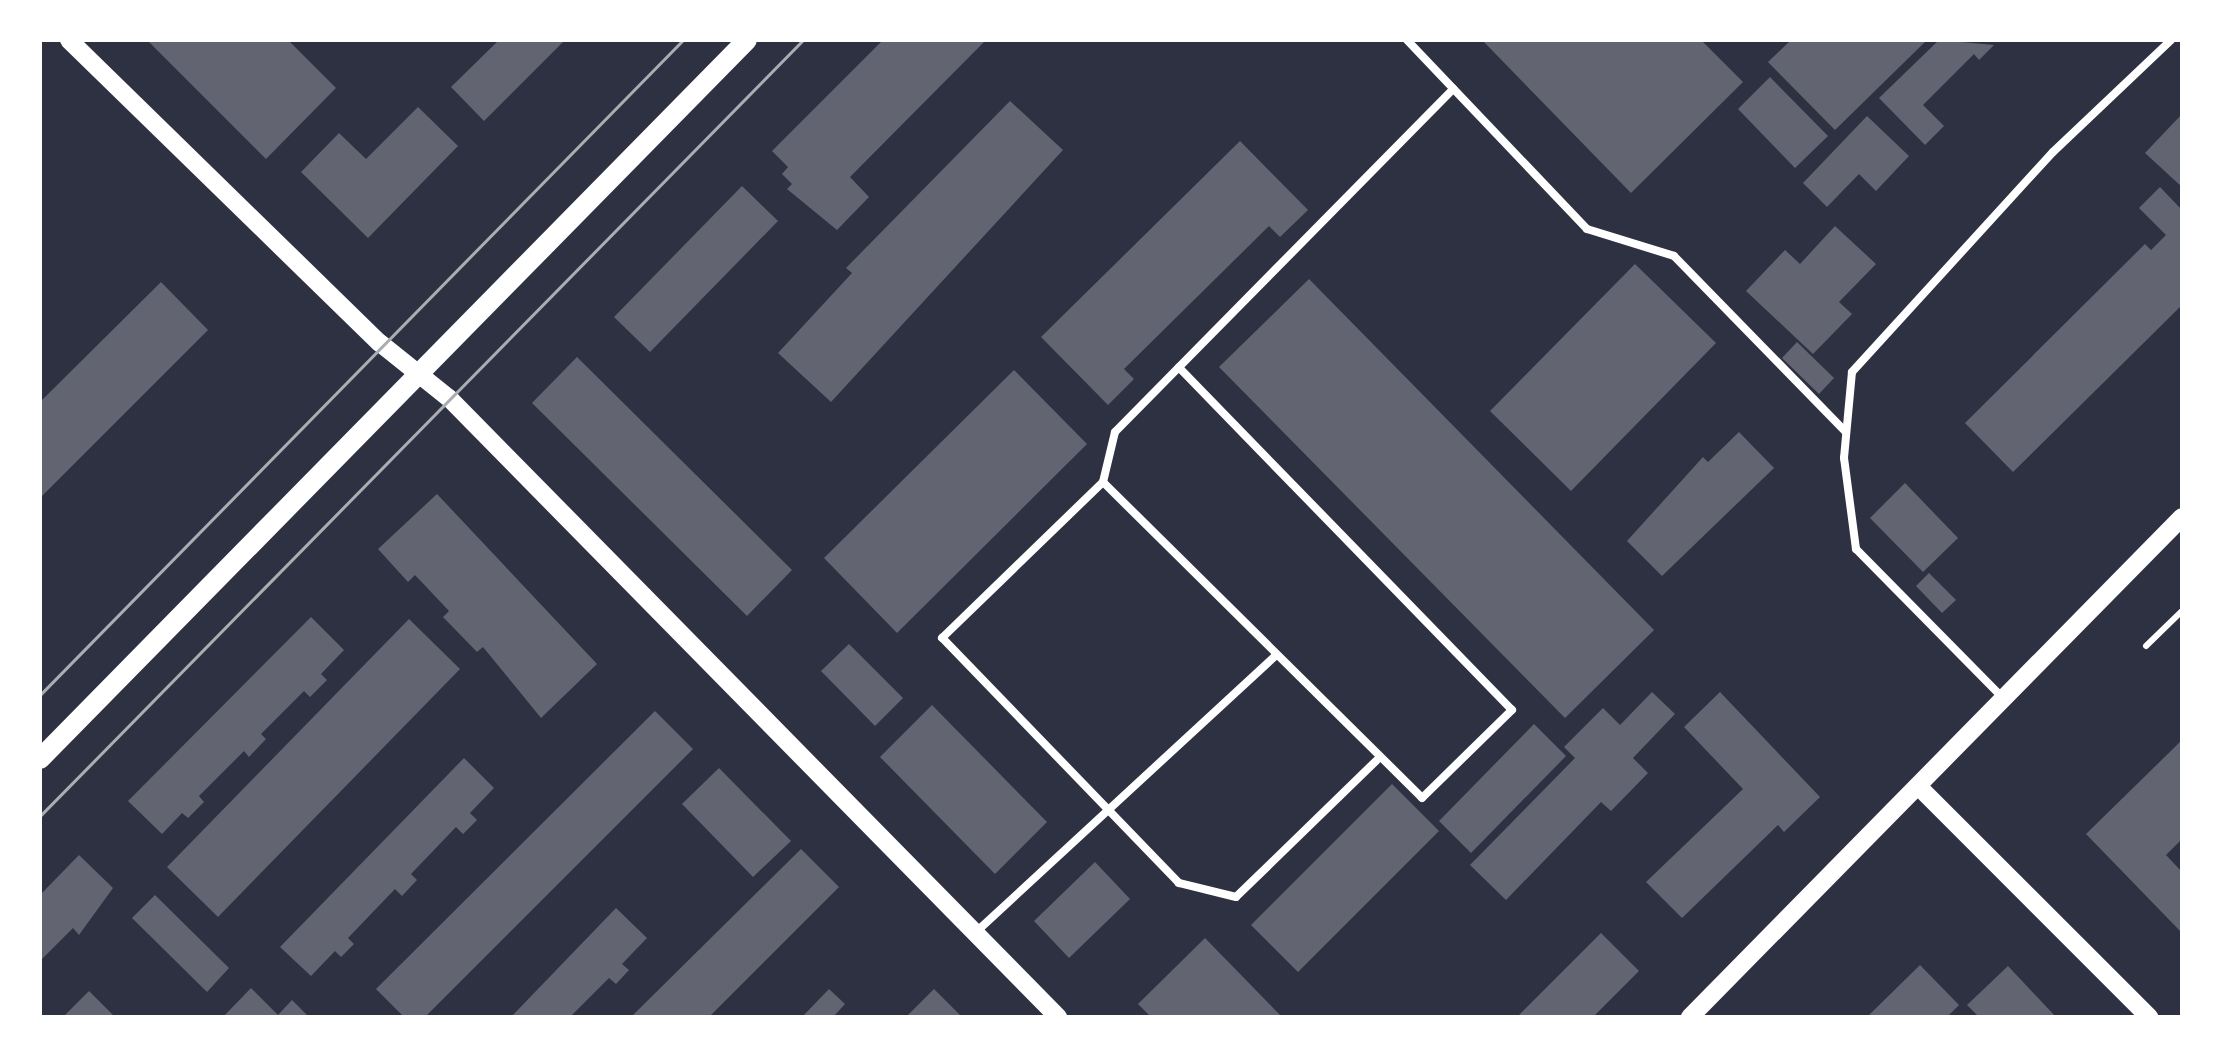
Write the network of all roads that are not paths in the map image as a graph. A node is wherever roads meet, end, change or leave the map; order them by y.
1 (69, 40) edge
2 (747, 40) edge
3 (1407, 40) edge
4 (2171, 40) edge
5 (1454, 89) junction
6 (1180, 367) junction
7 (424, 374) junction
8 (1846, 432) junction
9 (1104, 482) junction
10 (2182, 518) edge
11 (1275, 656) junction
12 (2000, 696) junction
13 (1379, 758) junction
14 (40, 759) edge
15 (1918, 786) junction
16 (1107, 812) junction
17 (976, 933) junction
18 (1058, 1017) edge
19 (1690, 1017) edge
20 (2148, 1017) edge

1 - 7 street
2 - 7 main road
3 - 5 lane
4 - 8 lane
5 - 6 lane
5 - 8 lane
6 - 9 lane
6 - 13 lane
7 - 14 main road
7 - 17 street
8 - 12 lane
9 - 11 lane
9 - 16 lane
10 - 12 street
11 - 13 lane
11 - 16 lane
12 - 15 street
13 - 16 lane
15 - 19 street
15 - 20 street
16 - 17 lane
17 - 18 street

